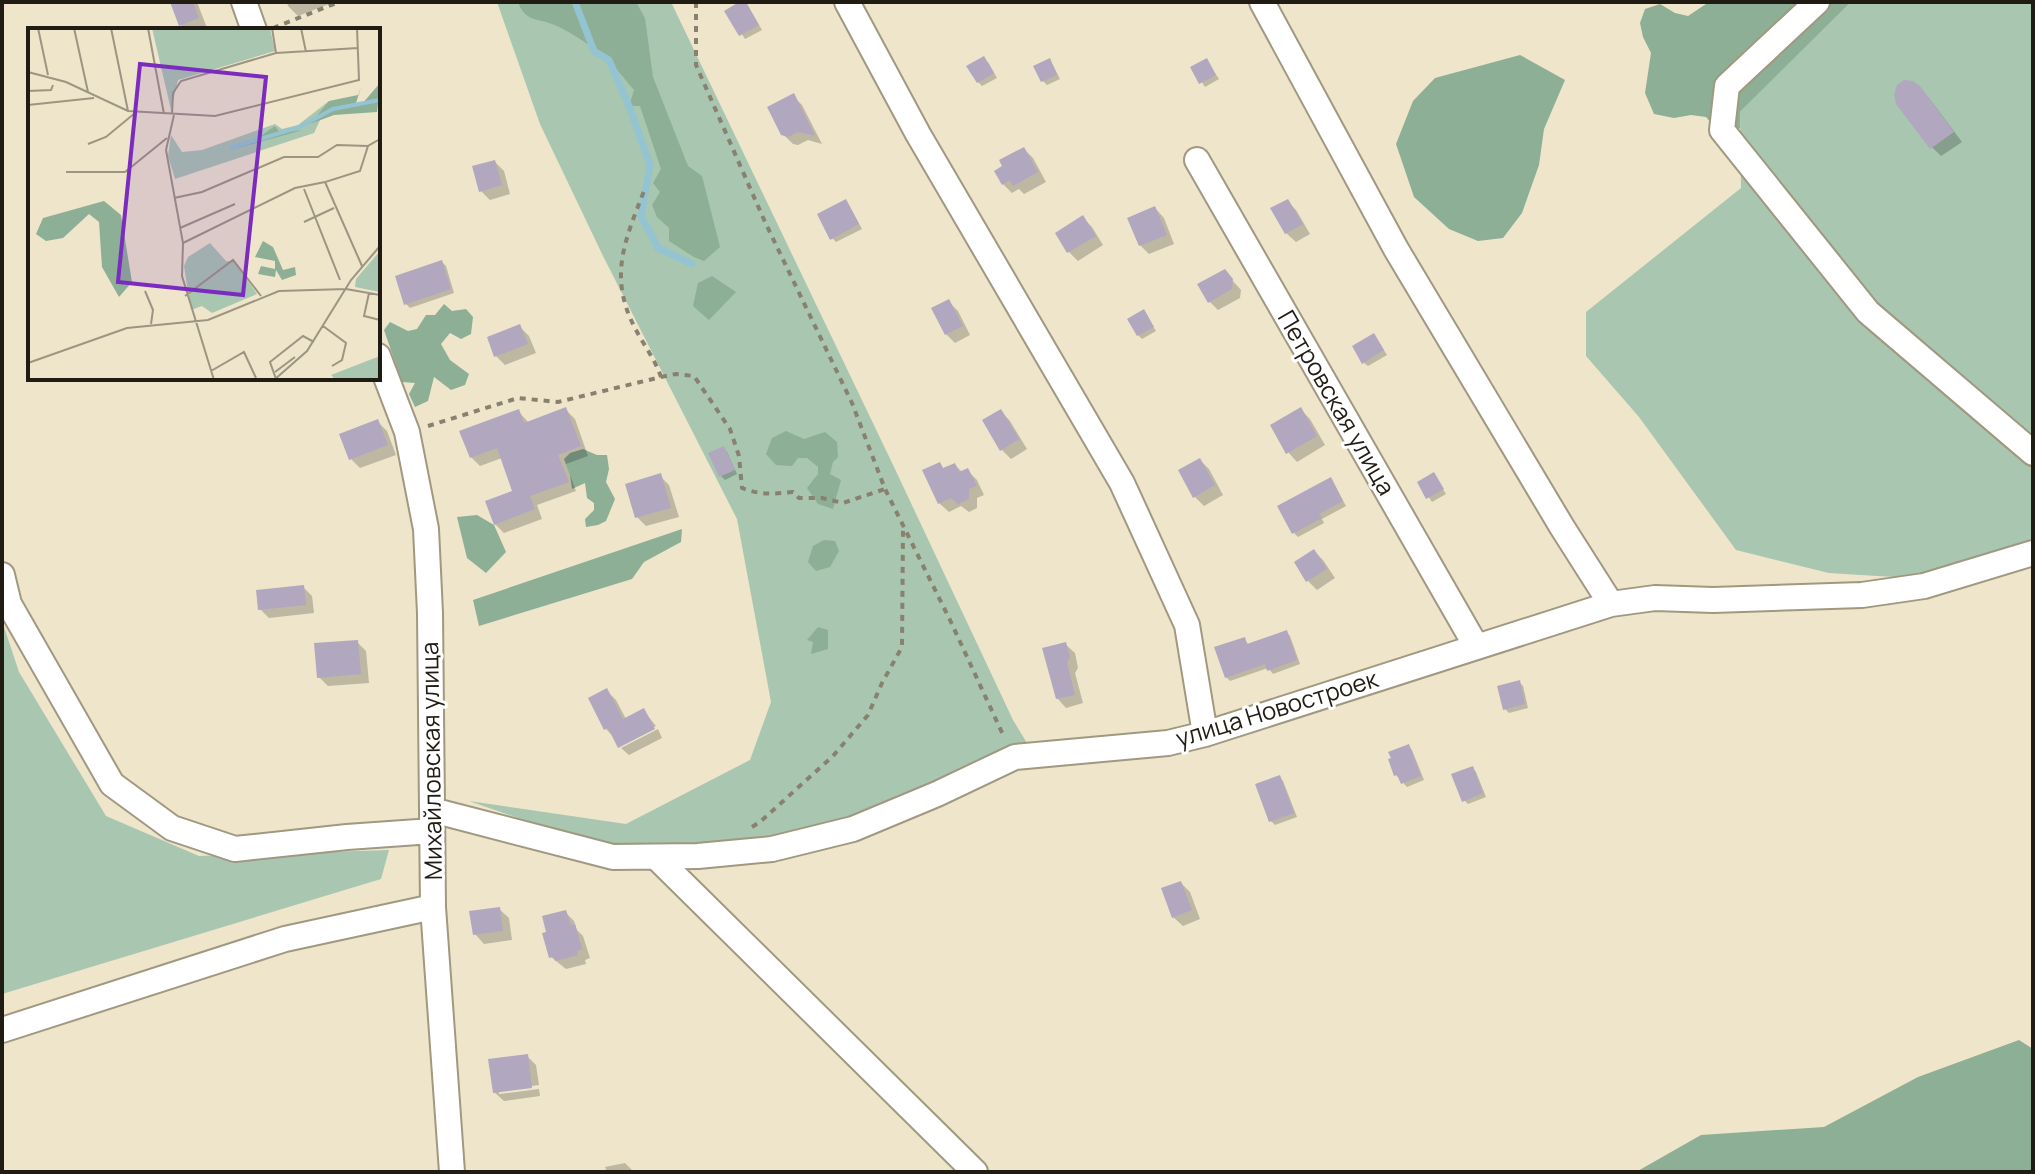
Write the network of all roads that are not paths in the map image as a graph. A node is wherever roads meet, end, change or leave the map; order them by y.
1 (244, 2) edge
2 (847, 2) edge
3 (1262, 2) edge
4 (1817, 2) edge
5 (253, 28) edge
6 (1197, 160) dead end
7 (380, 361) edge
8 (2033, 453) edge
9 (2033, 553) edge
10 (2, 575) edge
11 (1611, 604) junction
12 (1476, 646) junction
13 (1205, 734) junction
14 (432, 821) junction
15 (656, 857) junction
16 (433, 907) junction
17 (2, 1030) edge
18 (452, 1172) edge
19 (975, 1172) edge

1 - 5 street
2 - 13 street
3 - 11 street
4 - 8 street
6 - 12 street, Петровская улица
7 - 14 street, Михайловская улица
9 - 11 street, улица Новостроек
10 - 14 street, улица Новостроек
11 - 12 street, улица Новостроек
12 - 13 street, улица Новостроек
13 - 15 street, улица Новостроек
14 - 15 street, улица Новостроек
14 - 16 street, Михайловская улица
15 - 19 street
16 - 17 street
16 - 18 street, Михайловская улица

